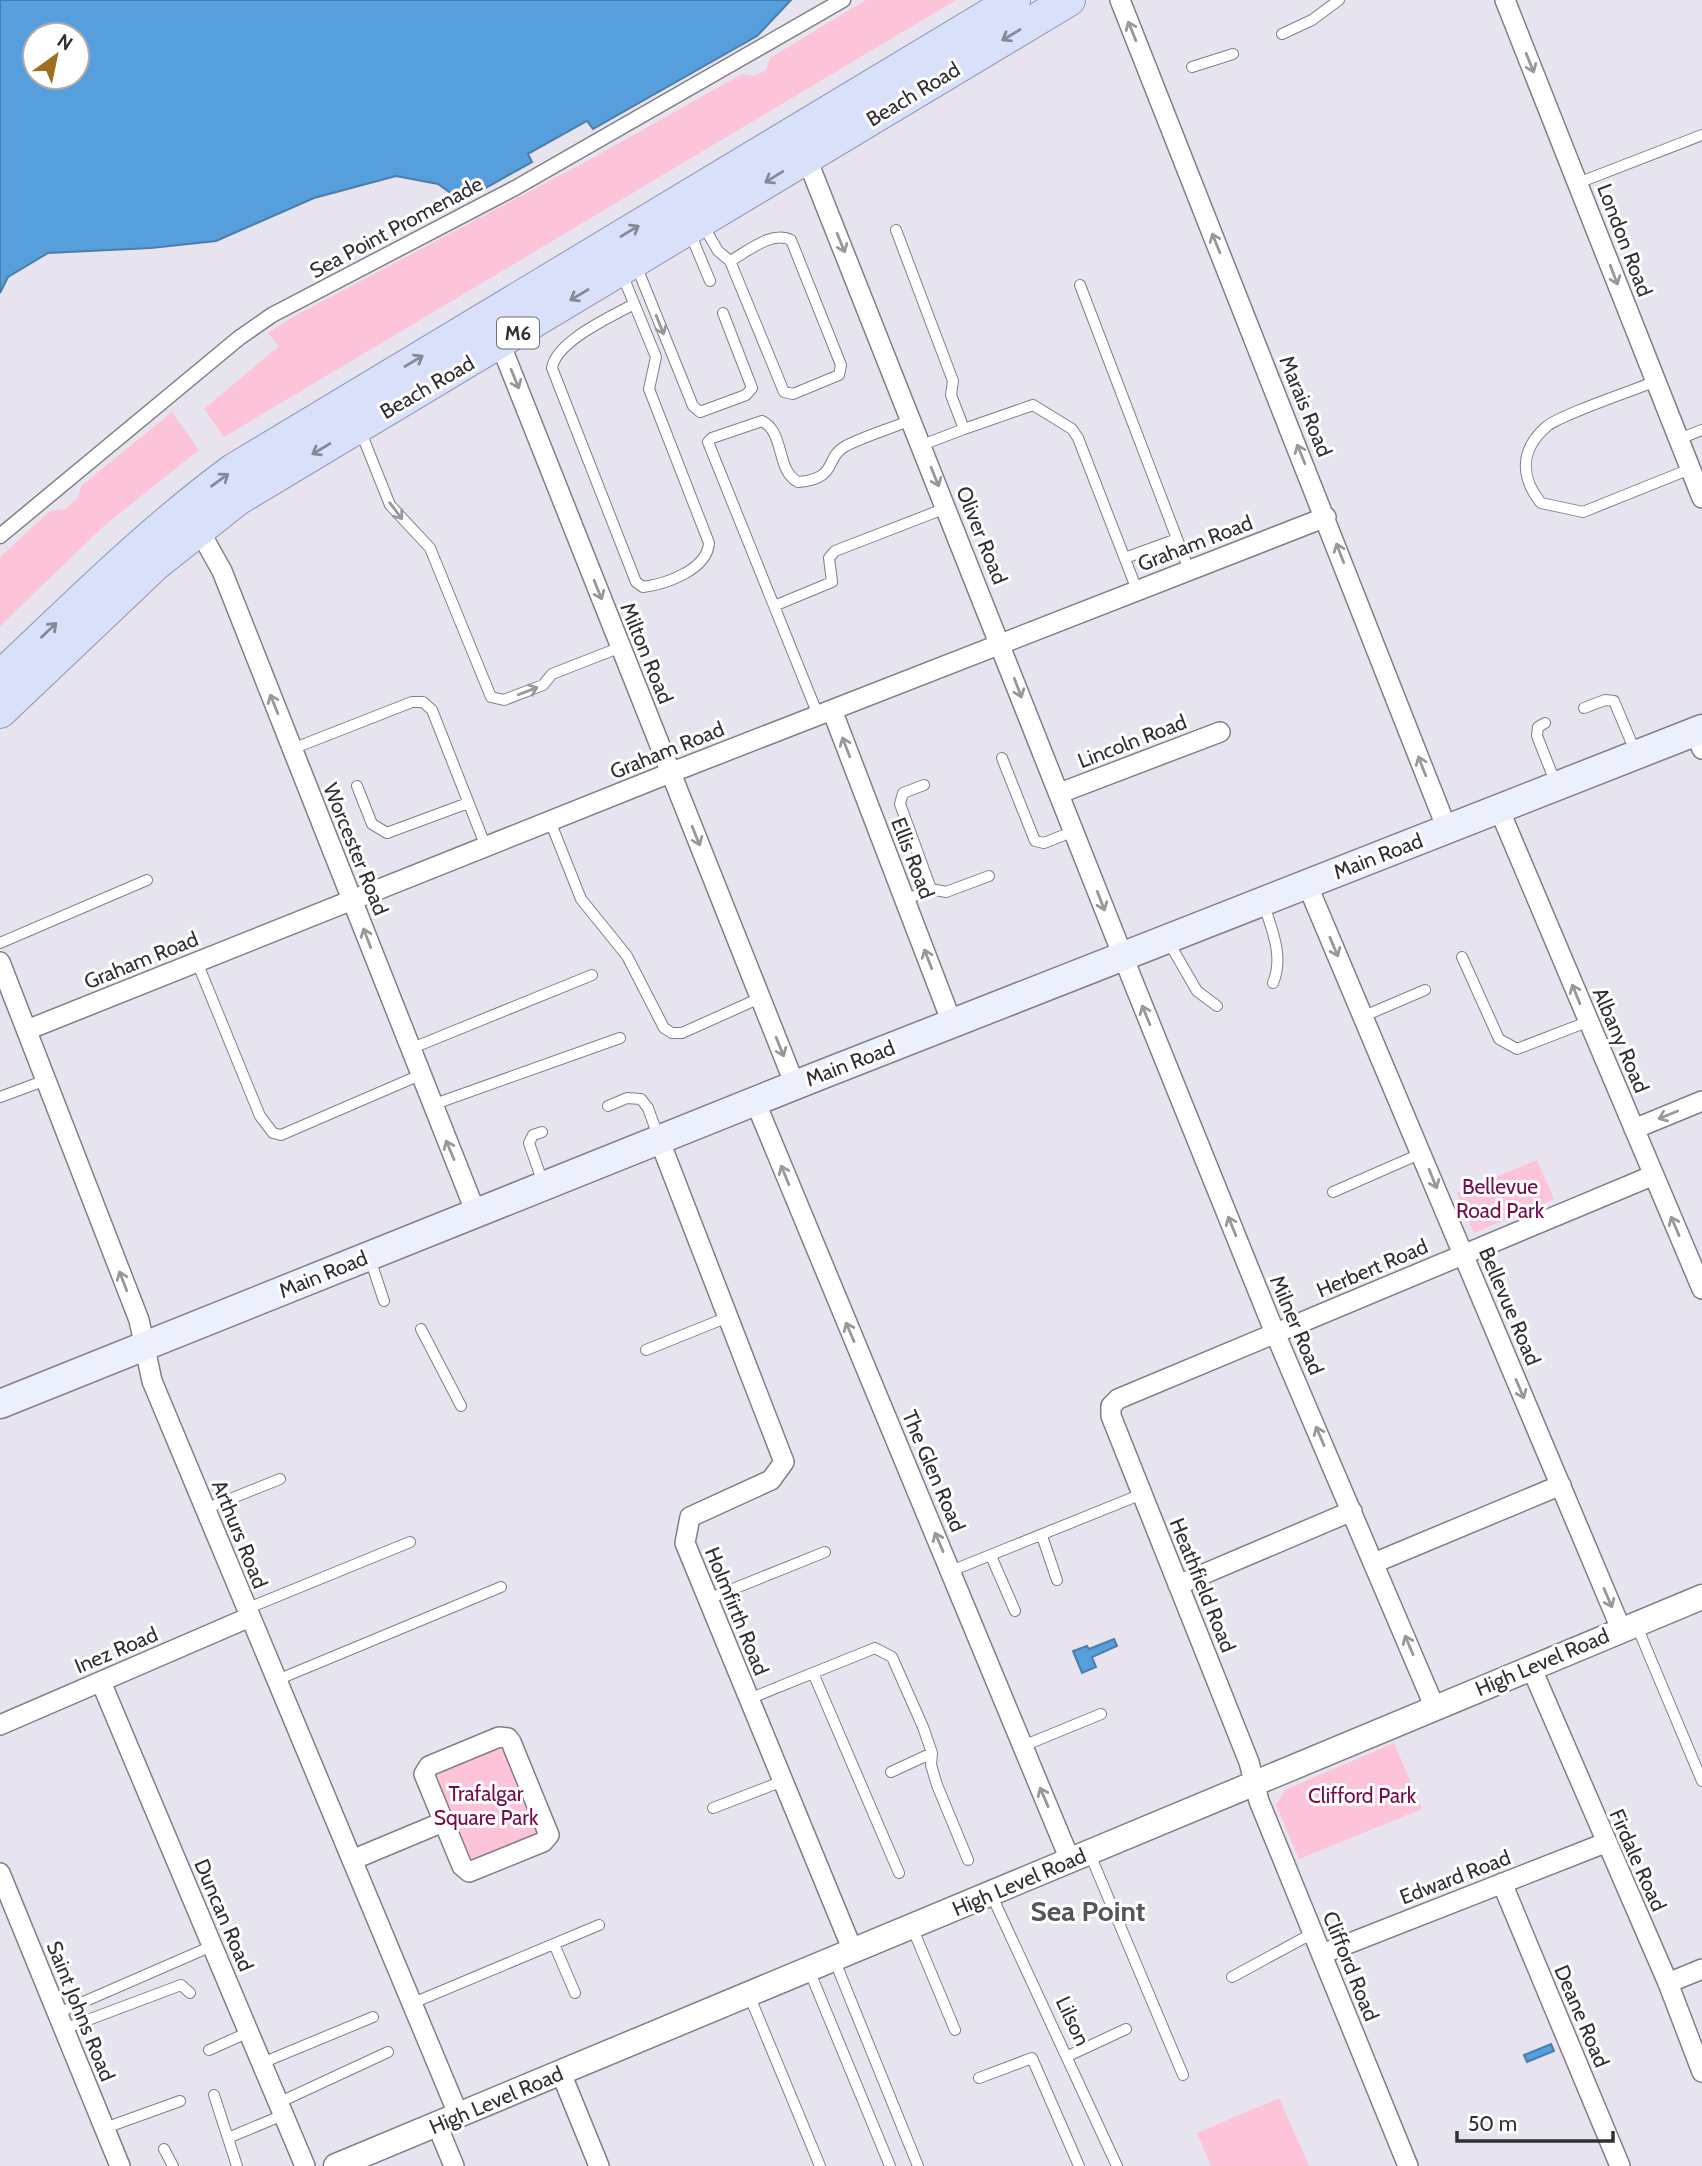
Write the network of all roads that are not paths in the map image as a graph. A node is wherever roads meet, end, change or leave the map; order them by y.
1 (844, 0) edge
2 (1014, 0) edge
3 (1069, 0) edge
4 (1120, 0) edge
5 (1339, 0) edge
6 (1505, 0) edge
7 (1282, 34) dead end
8 (1233, 54) dead end
9 (1192, 67) dead end
10 (1702, 135) edge
11 (801, 145) junction
12 (1578, 183) junction
13 (695, 225) junction
14 (896, 230) dead end
15 (730, 261) junction
16 (627, 266) junction
17 (710, 281) dead end
18 (1080, 285) dead end
19 (634, 304) junction
20 (723, 313) dead end
21 (495, 330) junction
22 (1656, 381) junction
23 (912, 420) junction
24 (359, 427) junction
25 (964, 429) junction
26 (1702, 430) edge
27 (1679, 439) junction
28 (922, 445) junction
29 (1690, 469) junction
30 (1702, 498) edge
31 (947, 508) junction
32 (191, 517) junction
33 (1326, 517) junction
34 (0, 536) edge
35 (1177, 539) junction
36 (1125, 558) junction
37 (1189, 570) junction
38 (1137, 590) junction
39 (774, 606) junction
40 (1000, 643) junction
41 (621, 648) junction
42 (0, 677) edge
43 (1584, 708) dead end
44 (0, 712) edge
45 (825, 712) junction
46 (1545, 723) dead end
47 (1220, 732) dead end
48 (1700, 737) edge
49 (292, 749) junction
50 (1637, 755) junction
51 (1002, 758) dead end
52 (670, 773) junction
53 (924, 785) dead end
54 (358, 786) dead end
55 (1557, 786) junction
56 (1060, 793) junction
57 (468, 803) junction
58 (1499, 809) junction
59 (550, 821) junction
60 (1447, 829) junction
61 (1074, 831) junction
62 (486, 846) junction
63 (989, 876) dead end
64 (147, 880) dead end
65 (1307, 884) junction
66 (931, 889) junction
67 (352, 900) junction
68 (905, 900) junction
69 (1263, 901) junction
70 (1167, 939) junction
71 (0, 943) edge
72 (1123, 956) junction
73 (1462, 957) dead end
74 (0, 962) edge
75 (197, 962) junction
76 (592, 975) dead end
77 (1273, 983) dead end
78 (1425, 989) dead end
79 (761, 998) junction
80 (1217, 1006) dead end
81 (1364, 1016) junction
82 (1587, 1022) junction
83 (952, 1023) junction
84 (27, 1030) junction
85 (620, 1038) dead end
86 (410, 1049) junction
87 (420, 1075) junction
88 (46, 1080) junction
89 (795, 1084) junction
90 (0, 1097) edge
91 (755, 1101) junction
92 (1702, 1101) edge
93 (431, 1105) junction
94 (608, 1106) dead end
95 (1634, 1129) junction
96 (542, 1132) dead end
97 (659, 1139) junction
98 (1422, 1153) junction
99 (1654, 1175) junction
100 (545, 1187) junction
101 (1333, 1192) dead end
102 (476, 1213) junction
103 (1463, 1254) junction
104 (368, 1255) junction
105 (1702, 1289) edge
106 (384, 1301) dead end
107 (728, 1317) junction
108 (421, 1328) dead end
109 (1275, 1333) junction
110 (146, 1345) junction
111 (646, 1350) dead end
112 (0, 1404) edge
113 (461, 1406) dead end
114 (1111, 1406) joint
115 (280, 1479) dead end
116 (1561, 1485) junction
117 (1142, 1494) junction
118 (205, 1509) junction
119 (1352, 1511) junction
120 (1042, 1536) junction
121 (410, 1542) dead end
122 (825, 1552) dead end
123 (991, 1556) junction
124 (1374, 1563) junction
125 (951, 1571) junction
126 (1057, 1580) dead end
127 (1178, 1585) junction
128 (501, 1587) dead end
129 (1702, 1597) edge
130 (708, 1599) junction
131 (1015, 1611) dead end
132 (248, 1613) junction
133 (1629, 1626) junction
134 (1531, 1667) junction
135 (813, 1673) junction
136 (277, 1680) junction
137 (101, 1682) junction
138 (749, 1699) junction
139 (1435, 1708) junction
140 (1101, 1714) dead end
141 (0, 1725) edge
142 (1023, 1746) junction
143 (932, 1753) junction
144 (891, 1772) dead end
145 (783, 1781) junction
146 (1702, 1781) edge
147 (1255, 1782) junction
148 (713, 1808) dead end
149 (443, 1822) junction
150 (1605, 1843) junction
151 (1079, 1856) junction
152 (352, 1860) junction
153 (968, 1860) dead end
154 (0, 1873) edge
155 (899, 1873) dead end
156 (1502, 1883) junction
157 (991, 1894) junction
158 (599, 1925) dead end
159 (912, 1927) junction
160 (1313, 1933) junction
161 (554, 1944) junction
162 (212, 1946) junction
163 (1322, 1954) junction
164 (843, 1955) junction
165 (808, 1969) junction
166 (1702, 1969) edge
167 (1232, 1977) dead end
168 (1668, 1983) junction
169 (190, 1993) dead end
170 (575, 1993) dead end
171 (749, 1994) junction
172 (413, 2003) junction
173 (373, 2017) dead end
174 (61, 2021) junction
175 (1126, 2029) dead end
176 (955, 2030) dead end
177 (249, 2032) junction
178 (209, 2050) dead end
179 (388, 2052) dead end
180 (1068, 2056) junction
181 (262, 2063) junction
182 (1702, 2072) edge
183 (561, 2073) junction
184 (1183, 2075) dead end
185 (979, 2078) dead end
186 (214, 2095) dead end
187 (180, 2101) dead end
188 (281, 2109) junction
189 (448, 2120) junction
190 (104, 2128) junction
191 (228, 2138) junction
192 (164, 2149) dead end
193 (120, 2166) edge
194 (173, 2166) edge
195 (237, 2166) edge
196 (305, 2166) edge
197 (336, 2166) edge
198 (454, 2166) edge
199 (599, 2166) edge
200 (820, 2166) edge
201 (890, 2166) edge
202 (918, 2166) edge
203 (1079, 2166) edge
204 (1117, 2166) edge
205 (1408, 2166) edge
206 (1620, 2166) edge

1 - 34 street, Sea Point Promenade
2 - 11 main road, Beach Road / M6
3 -> 11 main road, Beach Road / M6
33 -> 4 street, Marais Road
5 - 7 lane
6 -> 12 street, London Road
8 - 9 lane
10 - 12 lane
11 -> 13 main road, Beach Road / M6
21 -> 11 main road, Beach Road / M6
11 -> 23 street, Oliver Road
12 -> 22 street, London Road
13 - 15 lane
13 - 16 main road, Beach Road / M6
13 - 17 lane
14 - 25 lane
15 - 15 lane
16 - 19 lane
16 -> 20 lane
16 -> 21 main road, Beach Road / M6
18 - 35 lane
19 - 19 lane
21 - 24 main road, Beach Road / M6
32 -> 21 main road, Beach Road / M6
21 -> 41 street, Milton Road
22 - 27 street, London Road
22 - 29 lane
23 - 28 street, Oliver Road
23 - 39 lane
24 -> 32 main road, Beach Road / M6
24 -> 41 lane
25 - 28 lane
25 - 36 lane
26 - 27 lane
27 - 29 street, London Road
28 -> 31 street, Oliver Road
29 - 30 street, London Road
31 - 39 lane
31 - 40 street, Oliver Road
42 -> 32 main road, Beach Road / M6
32 - 44 main road, Beach Road / M6
49 -> 32 street, Worcester Road
33 - 37 street, Graham Road
60 -> 33 street, Marais Road
35 - 36 lane
35 - 37 lane
36 - 38 lane
37 - 38 street, Graham Road
38 - 40 street, Graham Road
39 - 45 lane
40 - 45 street, Graham Road
40 -> 56 street, Oliver Road
41 - 52 street, Milton Road
43 - 50 lane
45 - 52 street, Graham Road
68 -> 45 street, Ellis Road
46 - 55 lane
47 - 56 street, Lincoln Road
48 - 50 main road, Main Road
49 - 57 lane
49 - 67 street, Worcester Road
50 - 55 main road, Main Road
51 - 61 lane
52 - 59 street, Graham Road
52 -> 79 street, Milton Road
53 - 66 lane
54 - 57 lane
55 - 58 main road, Main Road
56 - 61 street, Oliver Road
57 - 62 lane
58 - 60 main road, Main Road
82 -> 58 street, Albany Road
59 - 62 street, Graham Road
59 - 79 lane
60 - 65 main road, Main Road
61 -> 72 street, Oliver Road
62 - 67 street, Graham Road
63 - 66 lane
64 - 71 lane
65 - 69 main road, Main Road
65 -> 81 street, Bellevue Road
66 - 68 lane
67 - 75 street, Graham Road
86 -> 67 street, Worcester Road
83 -> 68 street, Ellis Road
69 - 70 main road, Main Road
69 - 77 lane
70 - 72 main road, Main Road
70 - 80 lane
72 - 83 main road, Main Road
109 -> 72 street, Milner Road
73 - 82 lane
74 - 84 street, Arthurs Road
75 - 84 street, Graham Road
75 - 87 lane
76 - 86 lane
78 - 81 lane
79 -> 89 street, Milton Road
81 - 98 street, Bellevue Road
82 - 95 street, Albany Road
83 - 89 main road, Main Road
84 - 88 street, Arthurs Road
85 - 93 lane
86 - 87 street, Worcester Road
87 - 93 street, Worcester Road
88 - 90 lane
110 -> 88 street, Arthurs Road
89 - 91 main road, Main Road
91 - 97 main road, Main Road
125 -> 91 street, The Glen Road
92 -> 95 street
102 -> 93 street, Worcester Road
94 - 97 lane
95 - 99 street, Albany Road
96 - 100 lane
97 - 100 main road, Main Road
97 - 107 street, Holmfirth Road
98 - 101 lane
98 -> 103 street, Bellevue Road
99 - 103 street, Herbert Road
105 -> 99 street, Albany Road
100 - 102 main road, Main Road
102 - 104 main road, Main Road
103 - 109 street, Herbert Road
103 -> 116 street, Bellevue Road
104 - 106 lane
104 - 110 main road, Main Road
107 - 111 lane
107 - 130 street, Holmfirth Road
108 - 113 lane
109 - 114 street, Herbert Road
119 -> 109 street, Milner Road
110 - 112 main road, Main Road
110 - 118 street, Arthurs Road
114 - 117 street, Heathfield Road
115 - 118 lane
116 - 124 street
116 -> 133 street, Bellevue Road
117 - 120 lane
117 - 127 street, Heathfield Road
118 - 132 street, Arthurs Road
119 - 124 street, Milner Road
119 - 127 street
120 - 123 lane
120 - 126 lane
121 - 132 lane
122 - 130 lane
123 - 125 lane
123 - 131 lane
139 -> 124 street, Milner Road
125 - 142 street, The Glen Road
127 - 147 street, Heathfield Road
128 - 136 lane
129 - 133 street, High Level Road
130 - 138 street, Holmfirth Road
132 - 136 street, Arthurs Road
132 - 137 street, Inez Road
133 - 134 street, High Level Road
133 - 146 lane
134 - 139 street, High Level Road
134 - 150 street, Firdale Road
135 - 138 lane
135 - 143 lane
135 - 155 lane
136 - 152 street, Arthurs Road
137 - 141 street, Inez Road
137 - 162 street, Duncan Road
138 - 145 street, Holmfirth Road
139 - 147 street, High Level Road
140 - 142 lane
151 -> 142 street, The Glen Road
143 - 144 lane
143 - 153 lane
145 - 148 lane
145 - 164 street, Holmfirth Road
147 - 151 street, High Level Road
147 - 160 street, Clifford Road
149 - 149 street
149 - 152 street
150 - 156 street, Edward Road
150 - 168 street, Firdale Road
151 - 157 street, High Level Road
151 - 184 lane
152 - 172 street, Arthurs Road
154 - 174 street, Saint Johns Road
156 - 163 street, Edward Road
156 - 206 street, Deane Road
157 - 159 street, High Level Road
157 - 180 lane, Lilson
158 - 161 lane
159 - 164 street, High Level Road
159 - 176 lane
160 - 163 street, Clifford Road
160 - 167 lane
161 - 170 lane
161 - 172 lane
162 - 174 lane
162 - 177 street, Duncan Road
163 - 205 street, Clifford Road
164 - 165 street, High Level Road
164 - 202 lane
165 - 171 street, High Level Road
165 - 201 lane
166 - 168 street
168 - 182 street, Firdale Road
169 - 174 lane
171 - 183 street, High Level Road
171 - 200 lane
172 - 189 street, Arthurs Road
173 - 181 lane
174 - 190 street, Saint Johns Road
175 - 180 lane
177 - 178 lane
177 - 181 street, Duncan Road
179 - 188 lane
180 - 204 lane, Lilson
181 - 188 street, Duncan Road
183 - 189 street, High Level Road
183 - 199 street
185 - 203 lane
186 - 191 lane
187 - 190 lane
188 - 191 lane
188 - 196 street, Duncan Road
189 - 197 street, High Level Road
189 - 198 street, Arthurs Road
190 - 193 street, Saint Johns Road
191 - 195 lane
192 - 194 lane

